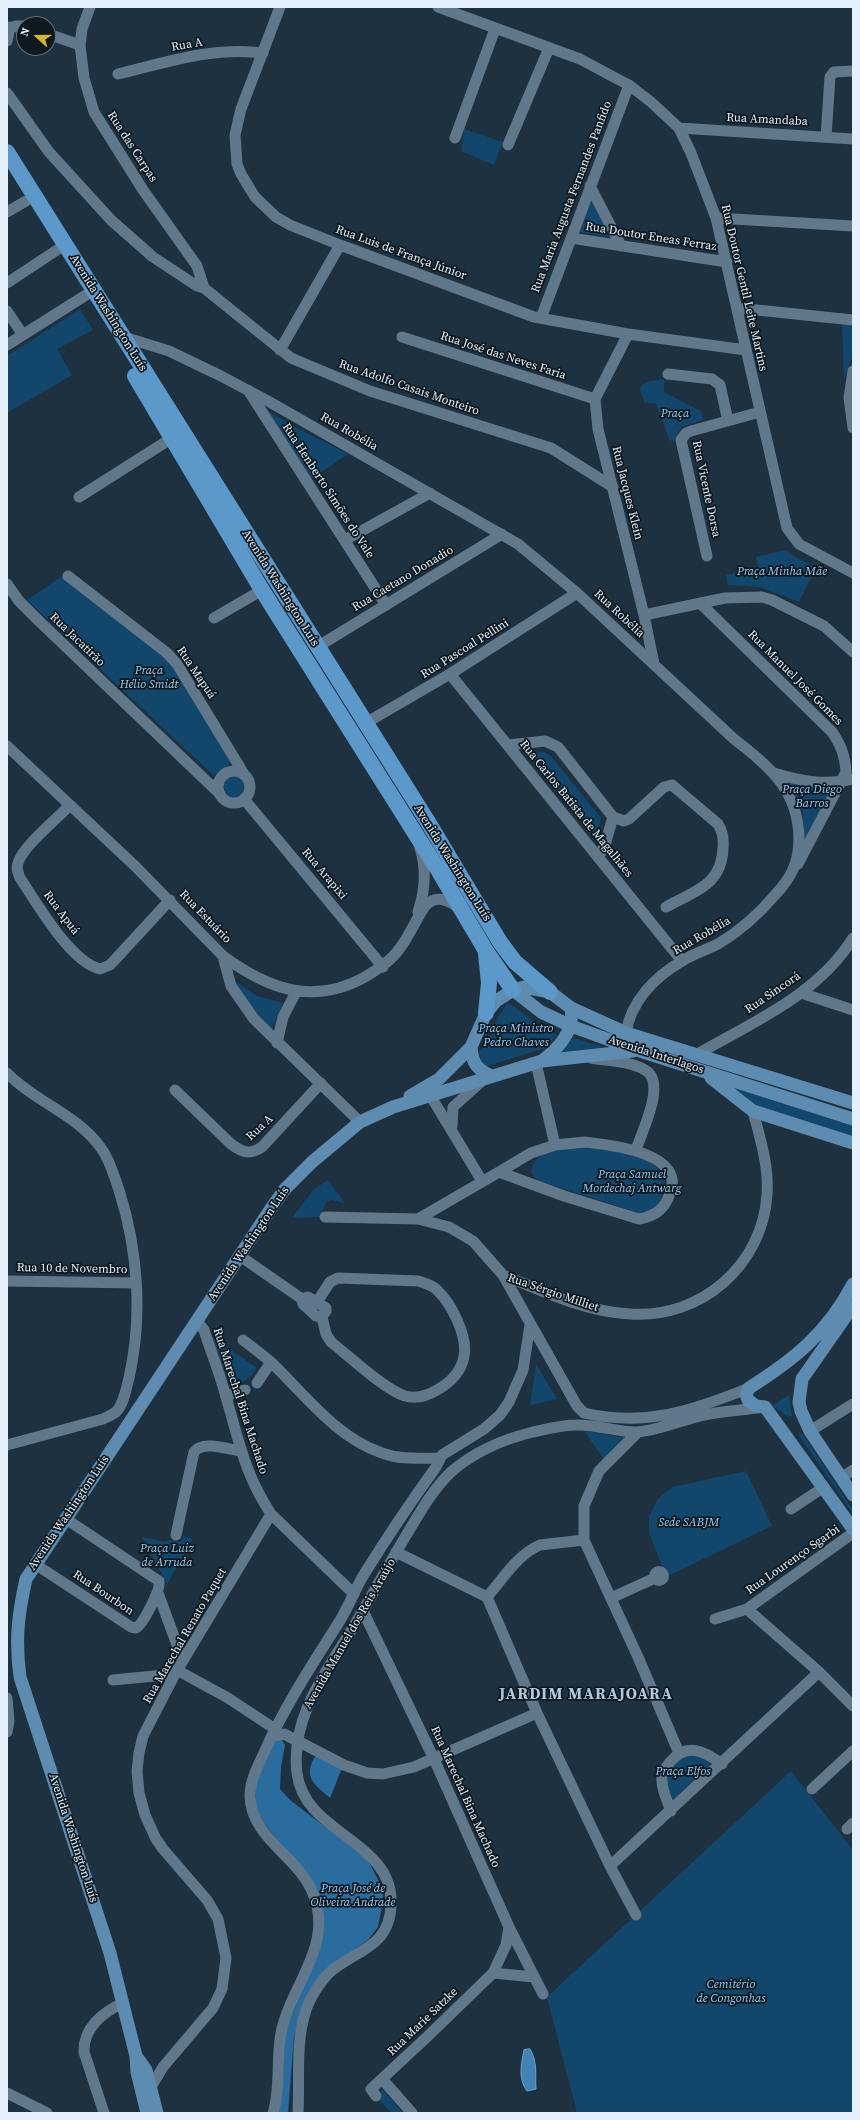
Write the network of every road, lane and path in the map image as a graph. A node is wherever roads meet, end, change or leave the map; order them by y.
1 (90, 7) edge
2 (280, 7) edge
3 (438, 7) edge
4 (461, 11) edge
5 (8, 28) edge
6 (495, 29) junction
7 (56, 37) edge
8 (7, 41) edge
9 (80, 45) junction
10 (548, 48) junction
11 (263, 53) junction
12 (853, 72) edge
13 (118, 74) dead end
14 (629, 85) junction
15 (7, 93) edge
16 (679, 128) junction
17 (826, 137) junction
18 (455, 138) dead end
19 (853, 139) edge
20 (508, 145) dead end
21 (7, 152) edge
22 (7, 170) edge
23 (590, 186) junction
24 (26, 202) junction
25 (7, 212) edge
26 (716, 218) junction
27 (853, 226) edge
28 (571, 238) junction
29 (340, 245) junction
30 (621, 246) junction
31 (57, 250) junction
32 (727, 262) junction
33 (7, 282) edge
34 (204, 288) junction
35 (86, 295) junction
36 (738, 308) junction
37 (7, 311) edge
38 (541, 318) junction
39 (853, 320) edge
40 (628, 334) junction
41 (23, 335) junction
42 (124, 337) junction
43 (402, 337) dead end
44 (7, 345) edge
45 (280, 350) junction
46 (746, 350) junction
47 (853, 371) edge
48 (668, 374) dead end
49 (248, 390) junction
50 (596, 399) junction
51 (760, 412) junction
52 (728, 421) junction
53 (853, 428) edge
54 (172, 438) junction
55 (613, 487) junction
56 (430, 493) junction
57 (79, 497) dead end
58 (502, 534) junction
59 (345, 540) junction
60 (707, 556) dead end
61 (853, 573) edge
62 (68, 576) dead end
63 (7, 584) edge
64 (262, 590) junction
65 (577, 593) junction
66 (700, 603) junction
67 (386, 605) junction
68 (644, 615) junction
69 (214, 618) dead end
70 (317, 647) junction
71 (853, 652) edge
72 (654, 664) junction
73 (450, 674) junction
74 (364, 724) junction
75 (508, 745) junction
76 (7, 746) edge
77 (771, 772) junction
78 (244, 774) junction
79 (853, 779) edge
80 (839, 783) junction
81 (220, 794) junction
82 (244, 800) junction
83 (70, 805) junction
84 (613, 817) junction
85 (417, 836) junction
86 (599, 856) junction
87 (794, 870) junction
88 (170, 900) junction
89 (666, 907) dead end
90 (460, 909) junction
91 (415, 922) junction
92 (853, 938) edge
93 (486, 951) junction
94 (223, 956) junction
95 (682, 961) junction
96 (383, 967) junction
97 (513, 990) junction
98 (296, 992) junction
99 (550, 992) junction
100 (800, 993) junction
101 (571, 1008) junction
102 (853, 1010) edge
103 (486, 1013) junction
104 (571, 1026) junction
105 (626, 1033) junction
106 (277, 1043) junction
107 (471, 1047) junction
108 (640, 1051) junction
109 (696, 1055) junction
110 (582, 1057) junction
111 (539, 1062) junction
112 (698, 1069) junction
113 (7, 1073) edge
114 (489, 1077) junction
115 (321, 1083) junction
116 (175, 1090) dead end
117 (430, 1095) junction
118 (853, 1103) edge
119 (393, 1107) junction
120 (753, 1111) junction
121 (853, 1119) edge
122 (360, 1122) junction
123 (452, 1129) junction
124 (853, 1143) edge
125 (555, 1145) junction
126 (636, 1150) junction
127 (499, 1172) junction
128 (482, 1181) junction
129 (325, 1217) dead end
130 (418, 1219) junction
131 (240, 1256) junction
132 (503, 1275) junction
133 (7, 1281) edge
134 (136, 1283) junction
135 (853, 1284) edge
136 (302, 1299) junction
137 (317, 1302) junction
138 (846, 1311) edge
139 (322, 1317) junction
140 (198, 1321) junction
141 (530, 1325) junction
142 (243, 1340) dead end
143 (271, 1362) junction
144 (257, 1383) dead end
145 (749, 1388) junction
146 (245, 1390) dead end
147 (226, 1396) junction
148 (853, 1404) edge
149 (765, 1407) junction
150 (640, 1419) junction
151 (810, 1430) junction
152 (638, 1432) junction
153 (7, 1445) edge
154 (240, 1451) junction
155 (439, 1458) junction
156 (853, 1470) edge
157 (841, 1478) junction
158 (824, 1487) junction
159 (853, 1495) edge
160 (791, 1508) dead end
161 (271, 1514) junction
162 (69, 1521) dead end
163 (851, 1523) edge
164 (853, 1533) edge
165 (176, 1535) dead end
166 (584, 1540) junction
167 (396, 1552) junction
168 (42, 1568) dead end
169 (655, 1578) dead end
170 (158, 1593) junction
171 (354, 1594) junction
172 (487, 1597) junction
173 (611, 1598) junction
174 (748, 1609) junction
175 (363, 1611) junction
176 (715, 1619) dead end
177 (178, 1668) junction
178 (819, 1672) junction
179 (113, 1680) dead end
180 (7, 1698) edge
181 (853, 1706) edge
182 (537, 1713) junction
183 (7, 1732) edge
184 (273, 1733) junction
185 (298, 1740) junction
186 (853, 1751) edge
187 (679, 1753) junction
188 (434, 1759) junction
189 (722, 1764) junction
190 (812, 1789) dead end
191 (671, 1811) junction
192 (610, 1866) junction
193 (636, 1915) dead end
194 (509, 1927) junction
195 (492, 1973) junction
196 (534, 1977) junction
197 (543, 1994) dead end
198 (118, 2006) junction
199 (136, 2056) junction
200 (163, 2067) junction
201 (146, 2070) junction
202 (382, 2079) junction
203 (152, 2087) junction
204 (373, 2092) dead end
205 (7, 2093) edge
206 (47, 2113) edge
207 (104, 2113) edge
208 (147, 2113) edge
209 (157, 2113) edge
210 (273, 2113) edge
211 (298, 2113) edge
212 (412, 2113) edge

1 - 9 street, Rua das Carpas
2 - 11 street, Rua Luis de França Júnior
3 - 4 street, Rua Doutor Gentil Leite Martins
4 - 6 street, Rua Doutor Gentil Leite Martins
5 - 8 street
6 - 10 street, Rua Doutor Gentil Leite Martins
6 - 18 street
7 - 9 street
9 - 34 street, Rua das Carpas
10 - 14 street, Rua Doutor Gentil Leite Martins
10 - 20 street
11 - 13 street, Rua A
11 - 29 street, Rua Luis de França Júnior
12 - 17 street
14 - 16 street, Rua Doutor Gentil Leite Martins
14 - 23 street, Rua Maria Augusta Fernandes Panfido
15 - 34 street, Rua Adolfo Casais Monteiro
16 - 17 street, Rua Amandaba
16 - 26 street, Rua Doutor Gentil Leite Martins
17 - 19 street, Rua Amandaba
21 - 42 highway, Avenida Washington Luís
22 - 24 highway, Avenida Washington Luís
23 - 28 street, Rua Maria Augusta Fernandes Panfido
23 - 30 street
24 - 25 street
24 - 31 highway, Avenida Washington Luís
26 - 27 street
26 - 32 street, Rua Doutor Gentil Leite Martins
28 - 30 street, Rua Doutor Eneas Ferraz
28 - 38 street, Rua Maria Augusta Fernandes Panfido
29 - 38 street, Rua Luis de França Júnior
29 - 45 street
30 - 32 street, Rua Doutor Eneas Ferraz
31 - 33 street
31 - 35 highway, Avenida Washington Luís
32 - 36 street, Rua Doutor Gentil Leite Martins
34 - 45 street, Rua Adolfo Casais Monteiro
35 - 41 street
35 - 54 highway, Avenida Washington Luís
36 - 39 street
36 - 46 street, Rua Doutor Gentil Leite Martins
37 - 41 street
38 - 40 street, Rua Luis de França Júnior
40 - 46 street, Rua Luis de França Júnior
40 - 50 street
41 - 44 street
42 - 49 street, Rua Robélia
42 - 70 highway, Avenida Washington Luís
43 - 50 street, Rua José das Neves Faria
45 - 55 street, Rua Adolfo Casais Monteiro
46 - 51 street, Rua Doutor Gentil Leite Martins
47 - 53 street
48 - 52 street
49 - 56 street, Rua Robélia
49 - 59 street, Rua Henberto Simões do Vale
50 - 55 street, Rua Jacques Klein
51 - 52 street, Rua Vicente Dorsa
51 - 61 street, Rua Doutor Gentil Leite Martins
52 - 60 street, Rua Vicente Dorsa
54 - 57 street
54 - 64 highway, Avenida Washington Luís
55 - 68 street, Rua Jacques Klein
56 - 58 street, Rua Robélia
56 - 59 street
58 - 65 street, Rua Robélia
58 - 67 street, Rua Caetano Donadio
59 - 67 street, Rua Henberto Simões do Vale
62 - 78 street, Rua Mapuá
63 - 81 street, Rua Jacatirão
64 - 69 street
64 - 85 highway, Avenida Washington Luís
65 - 72 street, Rua Robélia
65 - 73 street, Rua Pascoal Pellini
66 - 68 street
66 - 71 street
66 - 80 street, Rua Manuel José Gomes
67 - 70 street, Rua Caetano Donadio
68 - 72 street, Rua Jacques Klein
70 - 74 highway, Avenida Washington Luís
72 - 77 street, Rua Robélia
73 - 74 street, Rua Pascoal Pellini
73 - 75 street, Rua Carlos Batista de Magalhães
74 - 99 highway, Avenida Washington Luís
75 - 84 street
75 - 86 street, Rua Carlos Batista de Magalhães
76 - 83 street, Rua Estuário
77 - 80 street
77 - 87 street, Rua Robélia
78 - 81 street
78 - 82 street
79 - 80 street
80 - 87 street, Rua Manuel José Gomes
81 - 82 street
82 - 96 street, Rua Arapixi
83 - 88 street, Rua Estuário
83 - 88 street, Rua Apuá
84 - 86 street
84 - 89 street
85 - 90 highway, Avenida Washington Luís
85 - 91 street
86 - 95 street, Rua Carlos Batista de Magalhães
87 - 95 street, Rua Robélia
88 - 94 street, Rua Estuário
90 - 91 street
90 - 93 highway, Avenida Washington Luís
91 - 96 street
92 - 100 street, Rua Sincorá
93 - 97 highway, Avenida Interlagos
93 - 103 highway
94 - 98 street
94 - 106 street, Rua Estuário
95 - 105 street, Rua Robélia
96 - 98 street
97 - 99 main road
97 - 103 main road, Avenida Washington Luís
97 - 104 main road, Avenida Interlagos
98 - 106 street
99 - 101 main road, Avenida Washington Luís
100 - 102 street
100 - 109 street, Rua Sincorá
101 - 104 main road
101 - 105 main road, Avenida Interlagos
103 - 107 main road, Avenida Washington Luís
104 - 108 main road, Avenida Interlagos
104 - 111 main road, Avenida Washington Luís
105 - 109 main road, Avenida Interlagos
106 - 115 street, Rua Estuário
107 - 114 main road
107 - 119 main road, Avenida Washington Luís
108 - 110 main road
108 - 112 main road, Avenida Interlagos
109 - 118 main road, Avenida Interlagos
110 - 111 main road
110 - 126 street
111 - 114 main road, Avenida Washington Luís
111 - 125 street
112 - 120 main road
112 - 121 main road, Avenida Interlagos
113 - 134 street
114 - 117 main road, Avenida Washington Luís
114 - 123 street
115 - 116 street, Rua A
115 - 122 street, Rua Estuário
117 - 119 main road, Avenida Washington Luís
117 - 123 street
119 - 122 main road, Avenida Washington Luís
120 - 124 main road
120 - 132 street, Rua Sérgio Milliet
122 - 131 main road, Avenida Washington Luís
123 - 128 street
125 - 126 street
125 - 127 street
126 - 127 street
127 - 128 street
128 - 130 street
129 - 130 street
130 - 132 street
131 - 136 street
131 - 140 main road, Avenida Washington Luís
132 - 141 street
133 - 134 street, Rua 10 de Novembro
134 - 153 street
135 - 138 main road
136 - 137 street
136 - 139 street
137 - 139 street
137 - 139 street
138 - 145 main road
138 - 151 main road
140 - 147 street, Rua Marechal Bina Machado
140 - 198 main road, Avenida Washington Luís
141 - 150 street
141 - 155 street, Avenida Manuel dos Reis Araújo
142 - 143 street
143 - 144 street
143 - 155 street
145 - 149 main road
145 - 150 street
146 - 147 street
147 - 154 street, Rua Marechal Bina Machado
148 - 151 street
149 - 152 street, Avenida Manuel dos Reis Araújo
149 - 158 main road
150 - 152 street
151 - 157 main road
152 - 166 street
152 - 167 street, Avenida Manuel dos Reis Araújo
154 - 161 street, Rua Marechal Bina Machado
154 - 165 street
155 - 171 street, Avenida Manuel dos Reis Araújo
156 - 157 street
157 - 159 main road
158 - 160 street
158 - 163 main road
161 - 171 street, Rua Marechal Bina Machado
161 - 177 street, Rua Marechal Renato Paquet
162 - 170 street
164 - 174 street, Rua Lourenço Sgarbi
166 - 172 street
166 - 173 street
167 - 172 street
167 - 175 street, Avenida Manuel dos Reis Araújo
168 - 170 street, Rua Bourbon
169 - 173 street
170 - 177 street
171 - 184 street, Avenida Manuel dos Reis Araújo
172 - 182 street
173 - 187 street
174 - 176 street, Rua Lourenço Sgarbi
174 - 178 street
175 - 185 street, Avenida Manuel dos Reis Araújo
175 - 188 street, Rua Marechal Bina Machado
177 - 179 street
177 - 184 street
177 - 200 street, Rua Marechal Renato Paquet
178 - 181 street
178 - 189 street
180 - 183 street
182 - 188 street
182 - 192 street
184 - 185 street
184 - 210 street, Avenida Manuel dos Reis Araújo
185 - 188 street
185 - 211 street, Avenida Manuel dos Reis Araújo
186 - 190 street
187 - 189 street
187 - 191 street
188 - 194 street, Rua Marechal Bina Machado
189 - 191 street
191 - 192 street
192 - 193 street
194 - 195 street, Rua Marie Satzke
194 - 196 street, Rua Marechal Bina Machado
195 - 196 street
195 - 202 street, Rua Marie Satzke
196 - 197 street, Rua Marechal Bina Machado
198 - 199 main road, Avenida Washington Luís
198 - 207 street
199 - 201 main road, Avenida Washington Luís
199 - 208 main road, Avenida Washington Luís
200 - 201 street
200 - 203 street, Rua Marechal Renato Paquet
201 - 203 main road, Avenida Washington Luís
202 - 204 street, Rua Marie Satzke
202 - 212 street
203 - 209 main road, Avenida Washington Luís
205 - 206 street

